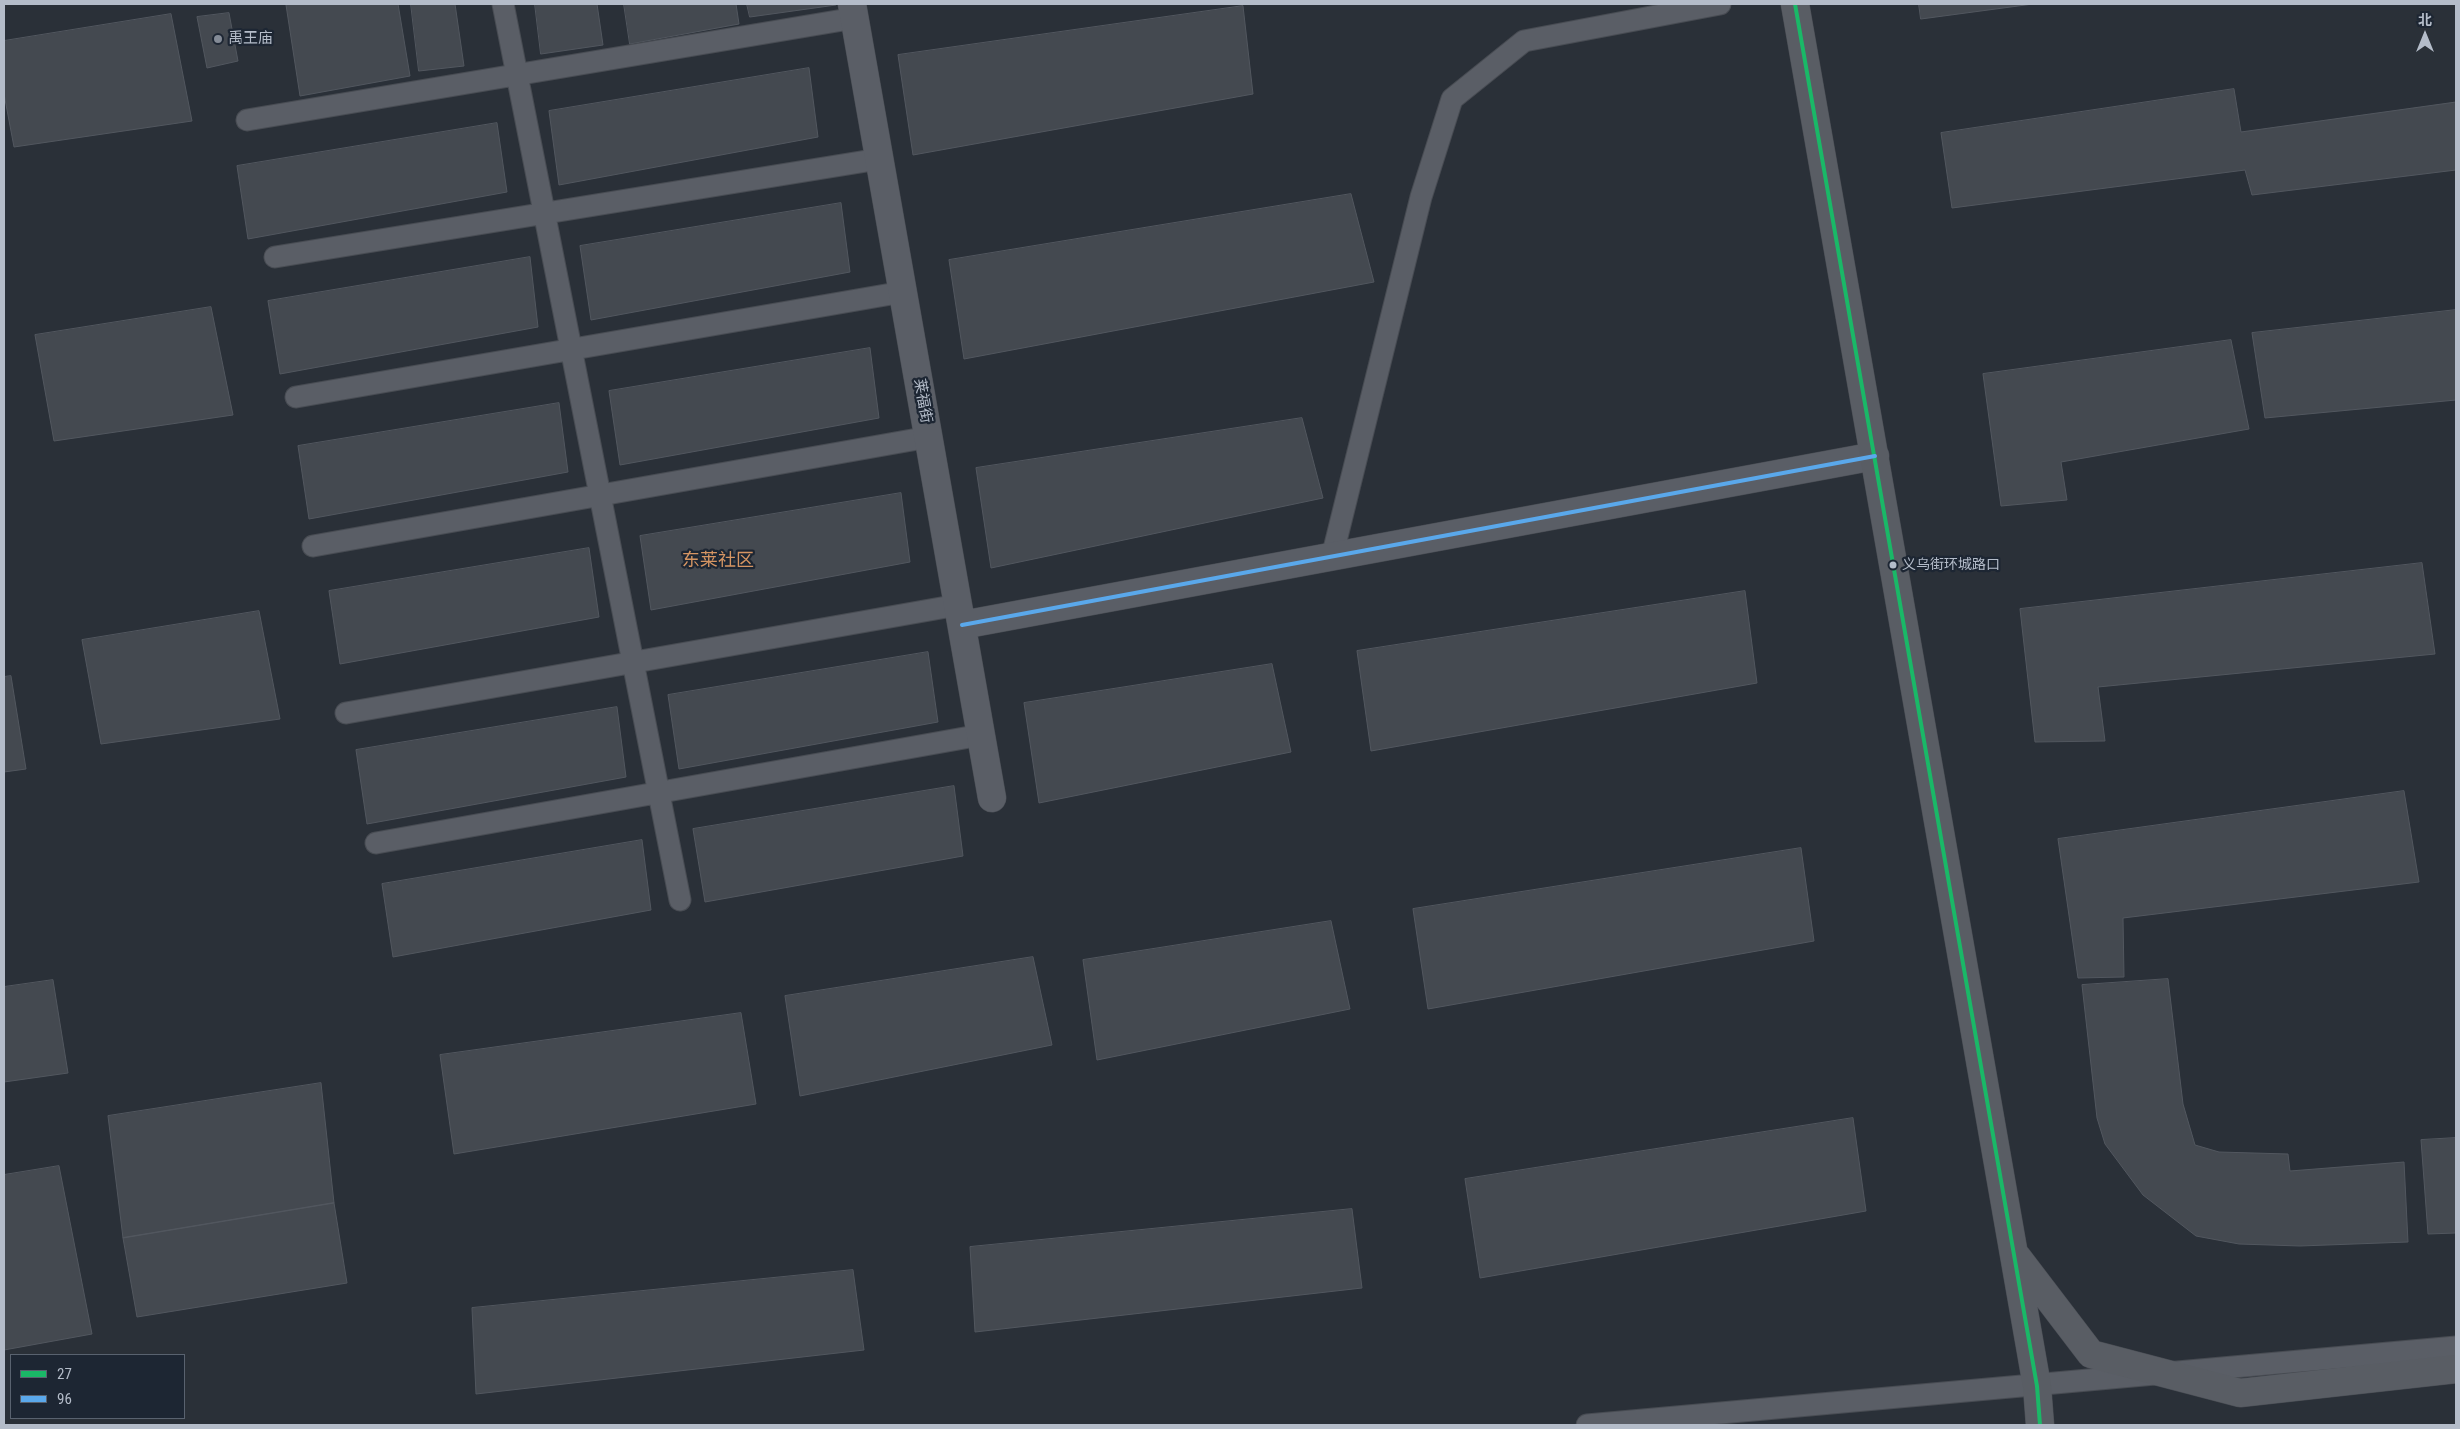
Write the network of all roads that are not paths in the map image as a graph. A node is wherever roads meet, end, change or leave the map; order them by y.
1 (504, 4) edge
2 (1720, 4) edge
3 (1795, 4) edge
4 (854, 11) edge
5 (518, 74) junction
6 (247, 120) dead end
7 (879, 159) junction
8 (545, 214) junction
9 (275, 258) dead end
10 (903, 292) junction
11 (572, 350) junction
12 (296, 398) dead end
13 (929, 437) junction
14 (1874, 456) junction
15 (601, 496) junction
16 (313, 546) dead end
17 (1332, 557) junction
18 (960, 615) junction
19 (634, 662) junction
20 (346, 714) dead end
21 (981, 735) junction
22 (659, 793) junction
23 (992, 798) dead end
24 (376, 843) dead end
25 (680, 900) dead end
26 (2014, 1252) junction
27 (2456, 1347) edge
28 (2456, 1370) edge
29 (2167, 1374) junction
30 (2037, 1386) junction
31 (1587, 1425) edge
32 (2040, 1425) edge

1 - 5 lane
2 - 17 lane
3 - 14 street
4 - 5 lane
4 - 7 street, 莱福街
5 - 6 lane
5 - 8 lane
7 - 8 lane
7 - 10 street, 莱福街
8 - 9 lane
8 - 11 lane
10 - 11 lane
10 - 13 street, 莱福街
11 - 12 lane
11 - 15 lane
13 - 15 lane
13 - 18 street, 莱福街
14 - 17 street
14 - 26 street
15 - 16 lane
15 - 19 lane
17 - 18 street
18 - 19 lane
18 - 21 street, 莱福街
19 - 20 lane
19 - 22 lane
21 - 22 lane
21 - 23 street, 莱福街
22 - 24 lane
22 - 25 lane
26 - 29 street
26 - 30 street
27 - 29 lane
28 - 29 street
29 - 30 lane
30 - 31 lane
30 - 32 street

